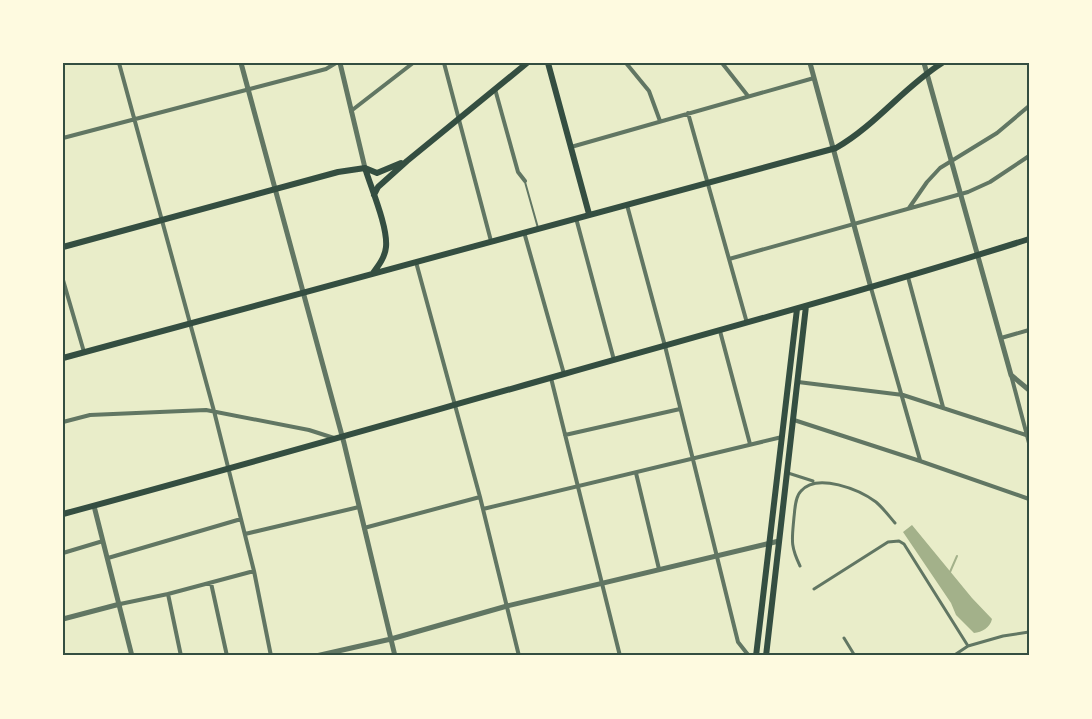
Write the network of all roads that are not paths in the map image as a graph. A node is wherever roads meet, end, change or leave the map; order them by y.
1 (119, 63) edge
2 (241, 63) edge
3 (338, 63) edge
4 (413, 63) edge
5 (444, 63) edge
6 (527, 63) edge
7 (548, 63) edge
8 (626, 63) edge
9 (722, 63) edge
10 (810, 63) edge
11 (924, 63) edge
12 (942, 63) edge
13 (927, 73) junction
14 (814, 78) junction
15 (248, 88) junction
16 (495, 89) junction
17 (748, 96) junction
18 (1029, 106) edge
19 (351, 111) junction
20 (688, 113) junction
21 (134, 118) junction
22 (458, 118) junction
23 (660, 121) junction
24 (63, 138) edge
25 (571, 147) junction
26 (833, 148) junction
27 (1029, 156) edge
28 (407, 161) junction
29 (952, 161) junction
30 (365, 168) junction
31 (525, 181) joint
32 (707, 182) junction
33 (274, 189) junction
34 (961, 194) junction
35 (374, 195) junction
36 (627, 204) junction
37 (909, 209) junction
38 (589, 214) junction
39 (576, 218) junction
40 (161, 221) junction
41 (853, 224) junction
42 (538, 228) junction
43 (524, 232) junction
44 (1029, 239) edge
45 (491, 241) junction
46 (63, 247) edge
47 (978, 255) junction
48 (729, 259) junction
49 (416, 262) junction
50 (373, 273) junction
51 (908, 277) junction
52 (63, 280) edge
53 (871, 288) junction
54 (303, 292) junction
55 (806, 306) junction
56 (797, 309) junction
57 (191, 323) junction
58 (747, 323) junction
59 (1029, 330) edge
60 (720, 331) junction
61 (1001, 338) junction
62 (665, 346) junction
63 (84, 352) junction
64 (63, 358) edge
65 (614, 360) junction
66 (564, 374) junction
67 (1011, 375) junction
68 (551, 378) junction
69 (797, 382) junction
70 (1029, 390) edge
71 (903, 395) junction
72 (455, 405) junction
73 (943, 408) junction
74 (680, 409) junction
75 (214, 411) junction
76 (793, 420) junction
77 (63, 422) edge
78 (566, 435) junction
79 (1028, 436) edge
80 (339, 437) junction
81 (782, 437) junction
82 (1029, 443) edge
83 (750, 444) junction
84 (692, 459) junction
85 (920, 460) junction
86 (229, 470) junction
87 (636, 473) junction
88 (787, 473) junction
89 (815, 482) junction
90 (578, 487) junction
91 (480, 497) junction
92 (1029, 499) edge
93 (94, 506) junction
94 (359, 507) junction
95 (483, 509) junction
96 (63, 514) edge
97 (242, 519) junction
98 (895, 523) dead end
99 (364, 528) junction
100 (245, 534) junction
101 (103, 541) junction
102 (779, 541) junction
103 (770, 543) junction
104 (63, 553) edge
105 (717, 557) junction
106 (108, 558) junction
107 (800, 566) dead end
108 (659, 570) junction
109 (254, 571) junction
110 (211, 583) junction
111 (603, 584) junction
112 (814, 589) dead end
113 (168, 594) junction
114 (120, 604) junction
115 (507, 606) junction
116 (63, 619) edge
117 (1029, 632) edge
118 (844, 638) dead end
119 (391, 639) junction
120 (968, 646) junction
121 (132, 656) edge
122 (181, 656) edge
123 (227, 656) edge
124 (271, 656) edge
125 (316, 656) edge
126 (395, 656) edge
127 (519, 656) edge
128 (620, 656) edge
129 (749, 656) edge
130 (756, 656) edge
131 (766, 656) edge
132 (855, 656) edge
133 (953, 656) edge

1 - 21 street
2 - 15 street
3 - 15 street
3 - 19 street
4 - 19 street
5 - 22 street
6 - 16 main road
7 - 25 main road
8 - 23 street
9 - 17 street
10 - 14 street
11 - 13 street
12 - 13 main road
13 - 26 main road
13 - 29 street
14 - 17 street
14 - 26 street
15 - 21 street
15 - 33 street
16 - 22 main road
16 - 31 street
17 - 20 street
18 - 29 street
19 - 30 street
20 - 23 street
20 - 32 street
21 - 24 street
21 - 40 street
22 - 28 main road
22 - 45 street
23 - 25 street
25 - 38 main road
26 - 32 main road
26 - 41 street
27 - 34 street
28 - 30 main road
28 - 35 main road
29 - 34 street
29 - 37 street
30 - 33 main road
30 - 35 main road
31 - 42 lane
32 - 36 main road
32 - 48 street
33 - 40 main road
33 - 54 street
34 - 37 street
34 - 47 street
35 - 50 main road
36 - 38 main road
36 - 62 street
37 - 41 street
38 - 39 main road
39 - 42 main road
39 - 65 street
40 - 46 main road
40 - 57 street
41 - 48 street
41 - 53 street
42 - 43 main road
43 - 45 main road
43 - 66 street
44 - 47 main road
45 - 49 main road
47 - 51 main road
47 - 61 street
48 - 58 street
49 - 50 main road
49 - 72 street
50 - 54 main road
51 - 53 main road
51 - 73 street
52 - 63 street
53 - 55 main road
53 - 71 street
54 - 57 main road
54 - 80 street
55 - 56 main road
55 - 69 main road
56 - 58 main road
56 - 81 main road
57 - 63 main road
57 - 75 street
58 - 60 main road
59 - 61 street
60 - 62 main road
60 - 83 street
61 - 67 street
62 - 65 main road
62 - 74 street
63 - 64 main road
65 - 66 main road
66 - 68 main road
67 - 70 street
67 - 79 street
68 - 72 main road
68 - 78 street
69 - 71 street
69 - 76 main road
71 - 73 street
71 - 85 street
72 - 80 main road
72 - 91 street
73 - 79 street
74 - 78 street
74 - 84 street
75 - 77 street
75 - 80 street
75 - 86 street
76 - 85 street
76 - 88 main road
78 - 90 street
79 - 82 street
80 - 86 main road
80 - 94 street
81 - 83 street
81 - 103 main road
83 - 84 street
84 - 87 street
84 - 105 street
85 - 92 street
86 - 93 main road
86 - 97 street
87 - 90 street
87 - 108 street
88 - 89 street
88 - 102 main road
89 - 98 street
89 - 107 street
90 - 95 street
90 - 111 street
91 - 95 street
91 - 99 street
93 - 96 main road
93 - 101 street
94 - 99 street
94 - 100 street
95 - 115 street
97 - 100 street
97 - 106 street
99 - 119 street
100 - 109 street
101 - 104 street
101 - 106 street
102 - 103 street
102 - 131 main road
103 - 105 street
103 - 130 main road
105 - 108 street
105 - 129 street
106 - 114 street
108 - 111 street
109 - 110 street
109 - 124 street
110 - 113 street
110 - 123 street
111 - 115 street
111 - 128 street
112 - 120 street
113 - 114 street
113 - 122 street
114 - 116 street
114 - 121 street
115 - 119 street
115 - 127 street
117 - 120 street
118 - 132 street
119 - 125 street
119 - 126 street
120 - 133 street

